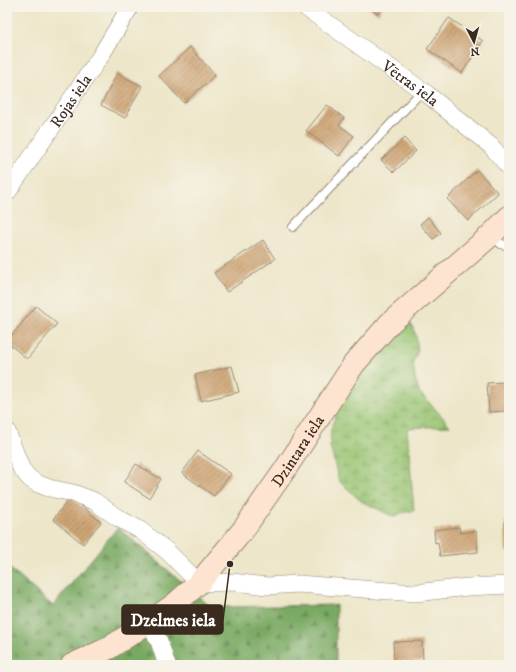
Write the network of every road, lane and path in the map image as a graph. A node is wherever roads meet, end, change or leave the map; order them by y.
1 (130, 7) edge
2 (312, 9) edge
3 (423, 90) junction
4 (509, 167) edge
5 (7, 193) edge
6 (509, 217) edge
7 (293, 227) dead end
8 (491, 235) junction
9 (509, 246) edge
10 (7, 431) edge
11 (199, 583) junction
12 (509, 585) edge
13 (149, 622) junction
14 (72, 665) edge
15 (167, 665) edge

1 - 5 street, Rojas iela
2 - 3 street, Vētras iela
3 - 4 street, Vētras iela
3 - 7 lane
6 - 8 street, Dzintara iela
8 - 9 lane
8 - 11 street, Dzintara iela
10 - 11 street
11 - 12 street
11 - 13 street, Dzintara iela
13 - 14 street, Dzintara iela
13 - 15 street

